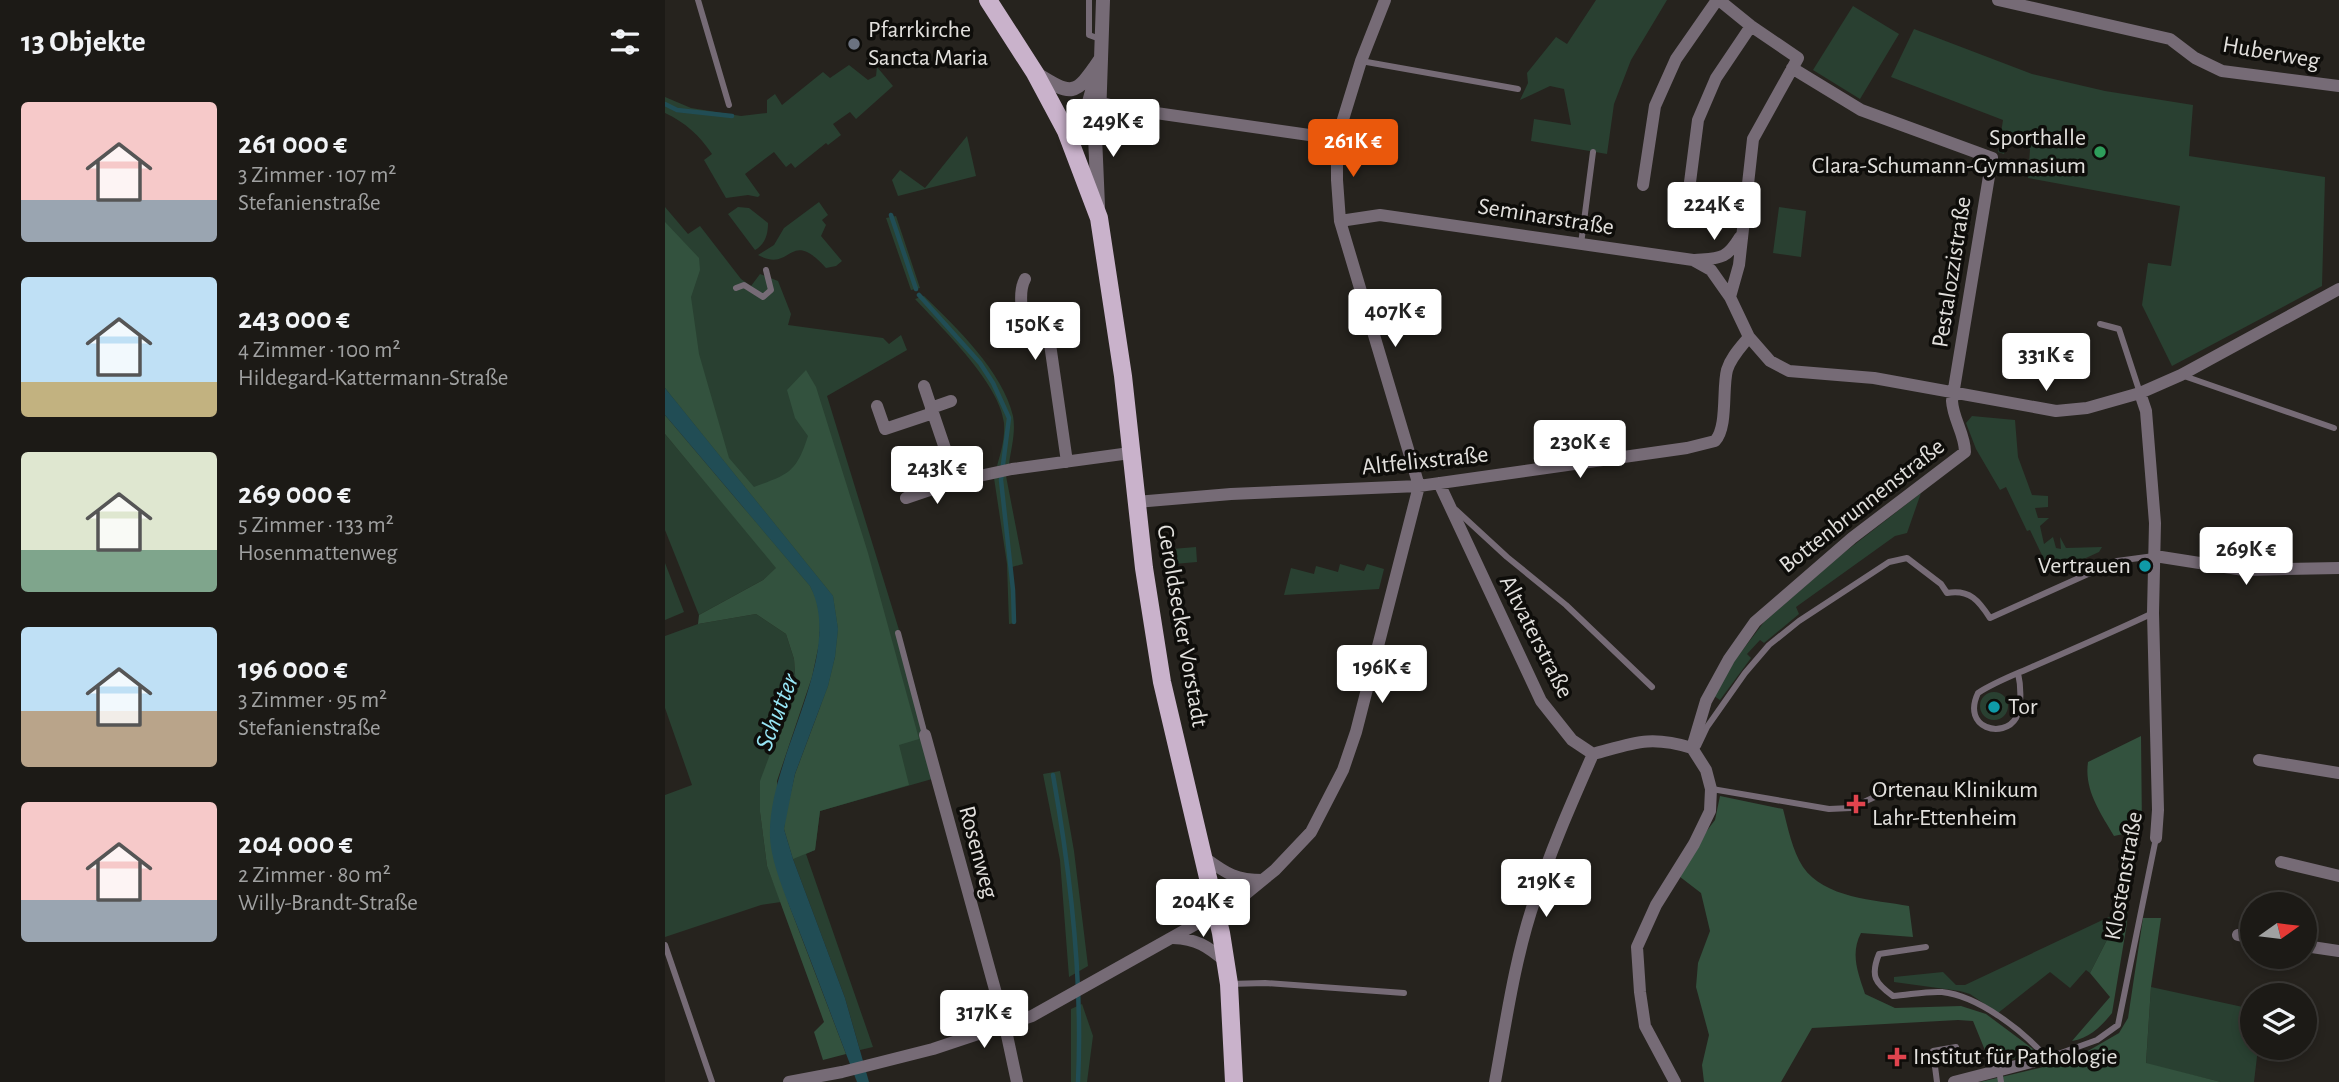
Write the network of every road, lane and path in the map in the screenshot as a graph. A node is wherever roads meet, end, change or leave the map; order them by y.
1 (698, 0) edge
2 (988, 0) edge
3 (1089, 0) edge
4 (1103, 0) edge
5 (1385, 0) edge
6 (1718, 0) edge
7 (1998, 0) edge
8 (1751, 26) junction
9 (1102, 39) junction
10 (1101, 59) junction
11 (1361, 61) junction
12 (1792, 68) junction
13 (1035, 73) junction
14 (2339, 86) edge
15 (1518, 89) dead end
16 (1099, 102) junction
17 (729, 105) dead end
18 (1066, 131) junction
19 (1337, 139) junction
20 (1593, 152) dead end
21 (1643, 185) dead end
22 (1689, 190) dead end
23 (1099, 218) junction
24 (1340, 221) junction
25 (1742, 234) junction
26 (1581, 244) junction
27 (1693, 260) junction
28 (766, 270) dead end
29 (1025, 279) dead end
30 (736, 288) dead end
31 (2339, 289) edge
32 (1730, 297) junction
33 (2100, 324) dead end
34 (1749, 337) junction
35 (2181, 375) junction
36 (924, 386) dead end
37 (1953, 392) junction
38 (2140, 393) junction
39 (951, 401) dead end
40 (877, 406) dead end
41 (932, 410) junction
42 (2334, 428) dead end
43 (1130, 453) junction
44 (1067, 463) junction
45 (956, 481) junction
46 (1439, 483) junction
47 (1419, 486) junction
48 (906, 498) dead end
49 (1445, 500) junction
50 (1136, 502) junction
51 (2155, 556) junction
52 (2339, 568) edge
53 (2153, 613) junction
54 (898, 633) dead end
55 (2018, 673) junction
56 (1653, 687) dead end
57 (925, 735) joint
58 (1694, 749) junction
59 (1593, 754) junction
60 (2259, 760) dead end
61 (2339, 773) edge
62 (1896, 787) dead end
63 (1711, 789) junction
64 (2156, 838) joint
65 (1205, 858) junction
66 (2281, 862) dead end
67 (2339, 876) edge
68 (1263, 880) junction
69 (1217, 911) junction
70 (1173, 938) junction
71 (665, 945) edge
72 (1926, 947) dead end
73 (2317, 948) edge
74 (2339, 951) edge
75 (1225, 961) junction
76 (1229, 984) junction
77 (1404, 993) dead end
78 (1005, 1026) junction
79 (2047, 1058) junction
80 (1959, 1060) dead end
81 (2000, 1076) edge
82 (712, 1082) edge
83 (789, 1082) edge
84 (1017, 1082) edge
85 (1234, 1082) edge
86 (1495, 1082) edge
87 (1675, 1082) edge
88 (1937, 1082) edge
89 (1954, 1082) edge

1 - 17 lane
2 - 13 main road, Geroldsecker Vorstadt
3 - 9 lane
4 - 9 street
5 - 11 street
6 - 8 street
6 - 21 street
7 - 14 street, Huberweg
8 - 12 street
8 - 22 street
9 - 10 street
10 - 13 street
10 - 16 street
10 - 18 street
11 - 15 lane
11 - 19 street
12 - 25 street
12 - 37 street, Pestalozzistraße
13 - 18 main road, Geroldsecker Vorstadt
16 - 18 street
16 - 19 street
16 - 23 street
18 - 23 main road, Geroldsecker Vorstadt
19 - 24 street
20 - 26 lane
23 - 43 main road, Geroldsecker Vorstadt
24 - 26 street, Seminarstraße
24 - 47 street
25 - 27 street
25 - 32 street
26 - 27 street, Seminarstraße
27 - 32 street
28 - 30 lane
29 - 44 street
31 - 35 street
32 - 34 street
33 - 38 lane
34 - 37 street
34 - 46 street, Altfelixstraße
35 - 38 street
35 - 42 lane
36 - 41 street
37 - 38 street
37 - 58 street, Bottenbrunnenstraße
38 - 51 street, Klostenstraße
39 - 41 street
40 - 41 street
41 - 45 street
43 - 44 street
43 - 50 main road, Geroldsecker Vorstadt
44 - 45 street
45 - 48 street
46 - 47 street, Altfelixstraße
46 - 49 street, Altvaterstraße
47 - 50 street, Altfelixstraße
47 - 68 street
49 - 56 lane
49 - 59 street, Altvaterstraße
50 - 65 main road, Geroldsecker Vorstadt
51 - 52 street
51 - 53 street, Klostenstraße
51 - 58 lane
53 - 55 lane
53 - 64 street, Klostenstraße
54 - 57 lane, Rosenweg
55 - 55 lane
57 - 78 street, Rosenweg
58 - 59 street
58 - 63 street
59 - 86 street
60 - 61 street
62 - 63 lane
63 - 87 street
64 - 79 lane, Klostenstraße
65 - 68 street
65 - 69 main road, Geroldsecker Vorstadt
66 - 67 street
68 - 69 street
69 - 70 street
69 - 75 main road, Geroldsecker Vorstadt
70 - 75 street
70 - 78 street
71 - 82 lane
72 - 79 lane
73 - 74 street
75 - 76 main road, Geroldsecker Vorstadt
76 - 77 lane
76 - 85 main road, Geroldsecker Vorstadt
78 - 83 street
78 - 84 street, Rosenweg
79 - 81 street
80 - 88 lane
81 - 89 street

